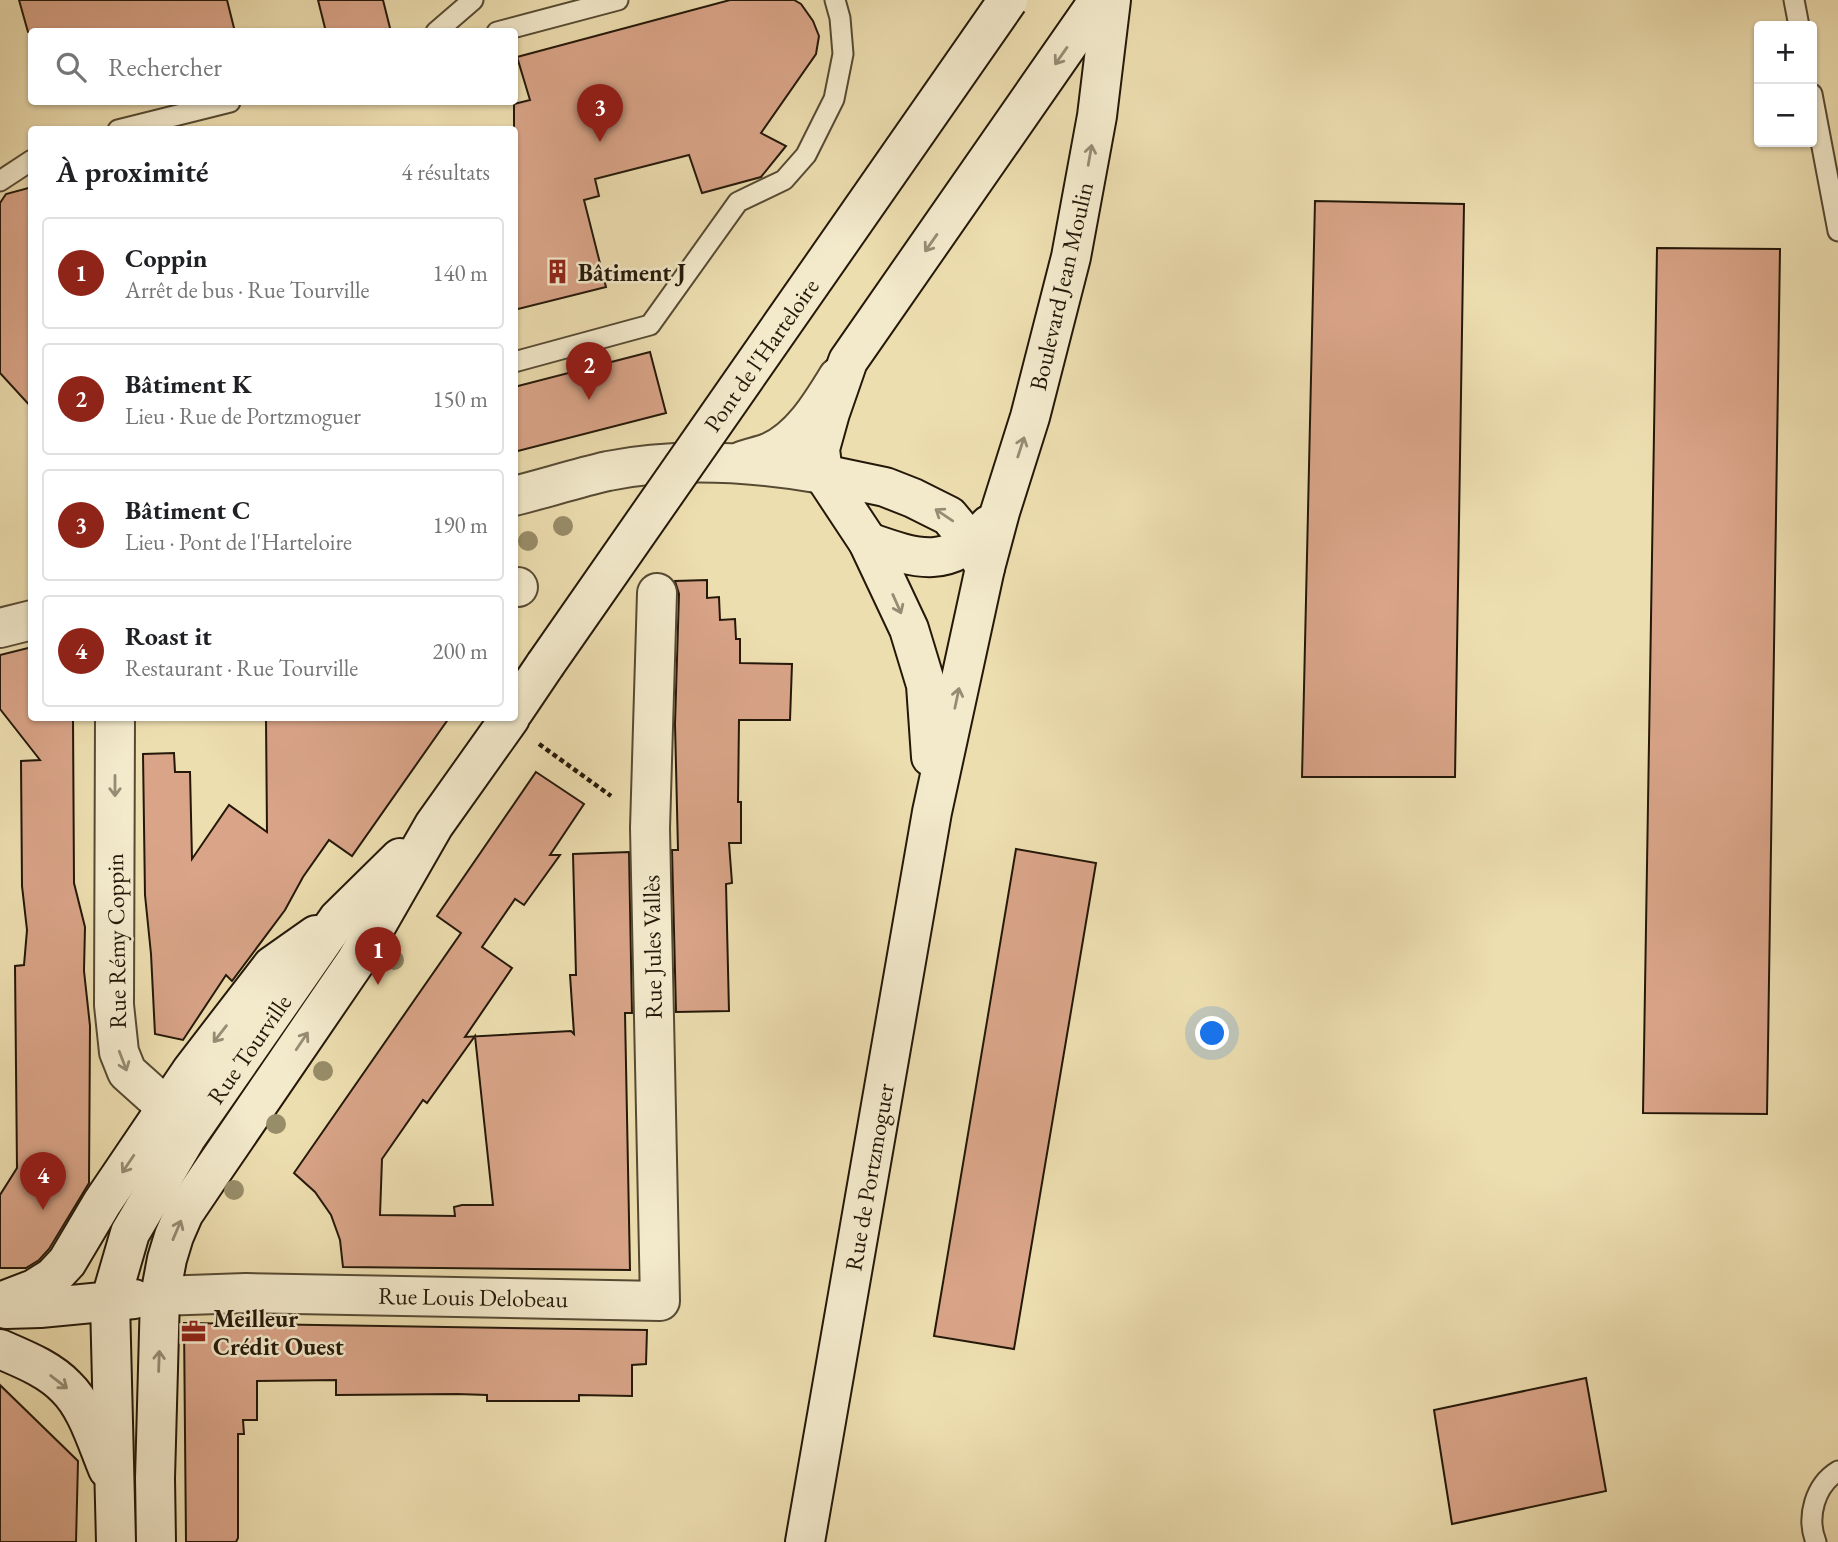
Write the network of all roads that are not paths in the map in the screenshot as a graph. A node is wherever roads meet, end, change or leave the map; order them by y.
1 (473, 0) edge
2 (618, 0) edge
3 (835, 0) edge
4 (1008, 0) edge
5 (1100, 0) edge
6 (1111, 0) edge
7 (1794, 0) edge
8 (1798, 21) edge
9 (441, 28) edge
10 (512, 28) edge
11 (218, 105) edge
12 (1817, 120) edge
13 (134, 126) edge
14 (28, 163) edge
15 (0, 181) edge
16 (1838, 231) edge
17 (518, 361) edge
18 (848, 361) junction
19 (733, 463) junction
20 (823, 474) junction
21 (518, 495) edge
22 (868, 542) junction
23 (979, 556) junction
24 (657, 593) dead end
25 (28, 621) edge
26 (0, 628) edge
27 (518, 706) edge
28 (115, 721) edge
29 (508, 721) edge
30 (932, 812) junction
31 (434, 825) junction
32 (176, 1123) junction
33 (160, 1296) junction
34 (660, 1301) joint
35 (0, 1302) edge
36 (110, 1303) junction
37 (0, 1308) edge
38 (0, 1349) edge
39 (1838, 1471) edge
40 (155, 1478) junction
41 (116, 1487) junction
42 (117, 1542) edge
43 (156, 1542) edge
44 (805, 1542) edge
45 (1816, 1542) edge

1 - 9 lane
2 - 10 lane
3 - 17 lane
4 - 27 street, Pont de l'Harteloire, bridge
5 -> 18 street
23 -> 6 street, Boulevard Jean Moulin
7 - 8 lane
11 - 13 lane
12 - 16 lane
14 - 15 lane
18 - 19 street
18 - 20 street
19 - 20 street
19 - 21 street
20 - 22 street, Rue de Portzmoguer
23 -> 20 street
22 - 23 street
22 -> 30 street, Rue de Portzmoguer
30 -> 23 street, Rue de Portzmoguer
24 - 34 street, Rue Jules Vallès
25 - 26 street
28 -> 32 street, Rue Rémy Coppin
29 - 31 street, Rue Tourville
30 - 44 street, Rue de Portzmoguer
31 -> 32 street, Rue Tourville
33 -> 31 street, Rue Tourville
32 -> 35 street
32 - 36 street
33 - 34 street, Rue Louis Delobeau
33 - 36 street, Rue Louis Delobeau
40 -> 33 street, Rue Tourville
36 - 37 street, Rue Louis Delobeau
36 - 40 street
36 - 41 street
38 -> 41 street
39 - 45 lane
40 - 43 street, Rue Tourville
41 - 42 street

